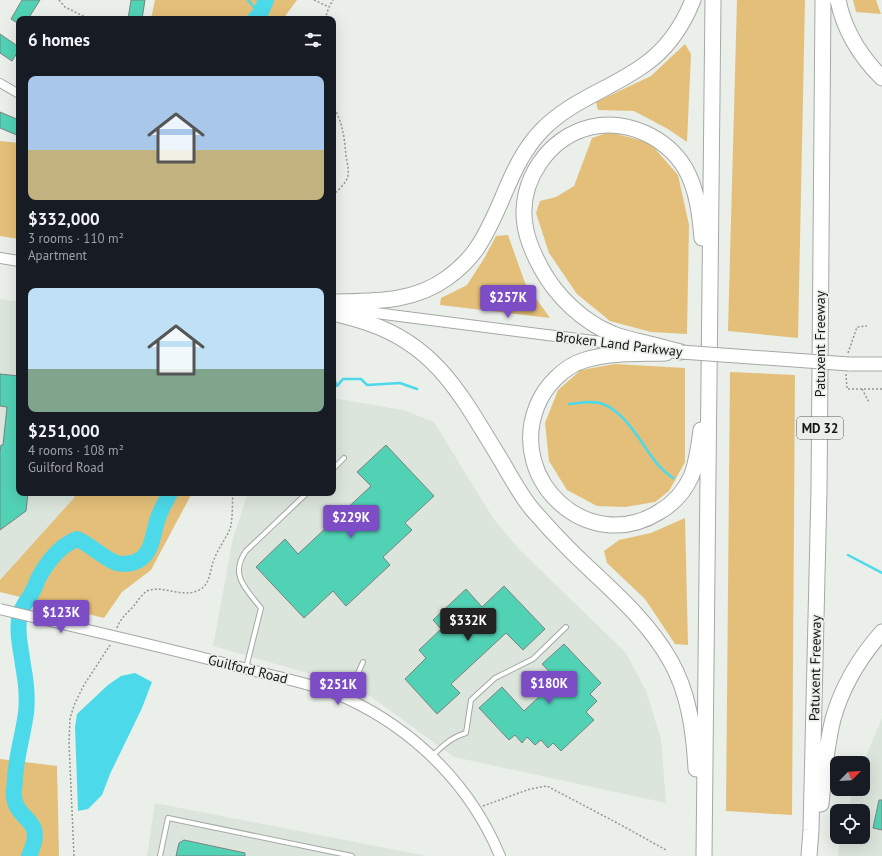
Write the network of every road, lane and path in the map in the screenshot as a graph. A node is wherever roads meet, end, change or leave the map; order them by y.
1 (59, 0) edge
2 (314, 0) edge
3 (333, 0) edge
4 (693, 0) edge
5 (713, 0) edge
6 (824, 0) edge
7 (838, 0) edge
8 (328, 7) junction
9 (82, 16) edge
10 (326, 16) edge
11 (882, 78) edge
12 (0, 83) edge
13 (16, 92) edge
14 (336, 112) edge
15 (336, 192) edge
16 (0, 258) edge
17 (16, 261) edge
18 (336, 302) edge
19 (336, 307) edge
20 (710, 312) junction
21 (336, 314) edge
22 (680, 352) junction
23 (882, 364) edge
24 (709, 370) junction
25 (862, 389) dead end
26 (869, 402) dead end
27 (344, 458) dead end
28 (336, 465) edge
29 (233, 496) edge
30 (304, 496) edge
31 (0, 608) edge
32 (117, 628) dead end
33 (566, 628) dead end
34 (882, 632) edge
35 (112, 641) dead end
36 (363, 662) dead end
37 (246, 668) junction
38 (347, 698) junction
39 (432, 756) junction
40 (475, 809) junction
41 (666, 850) dead end
42 (74, 856) edge
43 (160, 856) edge
44 (352, 856) edge
45 (500, 856) edge
46 (701, 856) edge
47 (704, 856) edge
48 (809, 856) edge
49 (813, 856) edge

1 - 9 path
2 - 8 path
3 - 8 path
4 - 18 highway
5 - 20 highway
6 - 48 highway, Patuxent Freeway / MD 32
7 - 11 highway
8 - 10 path
12 - 13 street
14 - 15 path
16 - 17 street
19 - 22 street, Broken Land Parkway
20 - 22 highway
20 - 24 highway
21 - 46 highway
22 - 23 main road, Broken Land Parkway, bridge
22 - 24 highway
24 - 47 highway
25 - 26 path
27 - 28 lane
29 - 32 path
30 - 37 lane
31 - 37 street, Guilford Road, bridge
33 - 39 lane
34 - 49 highway
35 - 42 path
36 - 38 lane
37 - 38 street, Guilford Road
38 - 39 street, Guilford Road
39 - 40 street, Guilford Road
40 - 41 path
40 - 45 street, Guilford Road
43 - 44 lane

